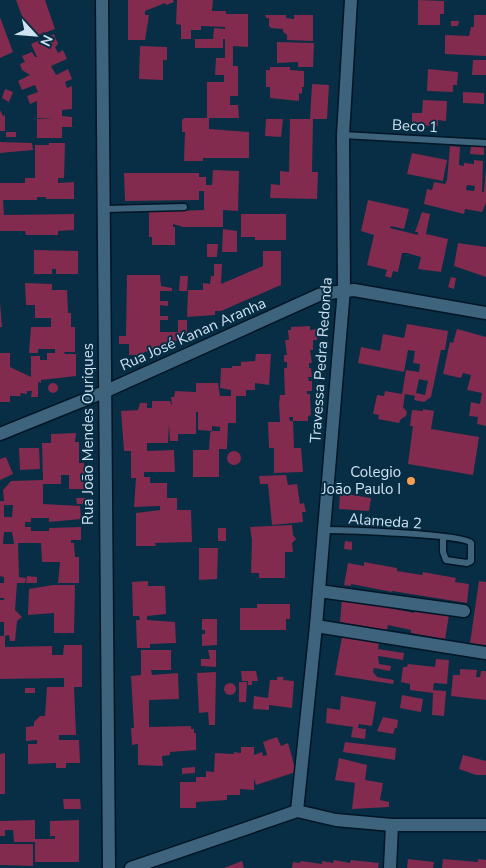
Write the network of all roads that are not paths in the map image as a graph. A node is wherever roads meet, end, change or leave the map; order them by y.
1 (102, 0) edge
2 (351, 0) edge
3 (343, 135) junction
4 (486, 143) edge
5 (184, 207) dead end
6 (104, 209) junction
7 (344, 289) junction
8 (486, 313) edge
9 (104, 392) junction
10 (0, 434) edge
11 (324, 530) junction
12 (443, 537) junction
13 (319, 591) junction
14 (464, 611) dead end
15 (316, 626) junction
16 (486, 653) edge
17 (297, 811) junction
18 (392, 825) junction
19 (486, 825) edge
20 (109, 868) edge
21 (132, 868) edge
22 (390, 868) edge

1 - 6 street, Rua João Mendes Ouriques
2 - 3 street, Travessa Pedra Redonda
3 - 4 lane, Beco 1
3 - 7 street, Travessa Pedra Redonda
5 - 6 lane
6 - 9 street, Rua João Mendes Ouriques
7 - 8 street
7 - 9 street, Rua José Kanan Aranha
7 - 11 street, Travessa Pedra Redonda
9 - 10 street, Rua José Kanan Aranha
9 - 20 street, Rua João Mendes Ouriques
11 - 12 lane, Alameda 2
11 - 13 street, Travessa Pedra Redonda
12 - 12 lane, Alameda 2
13 - 14 street
13 - 15 street, Travessa Pedra Redonda
15 - 16 street
15 - 17 street, Travessa Pedra Redonda
17 - 18 street
17 - 21 street
18 - 19 street
18 - 22 street

